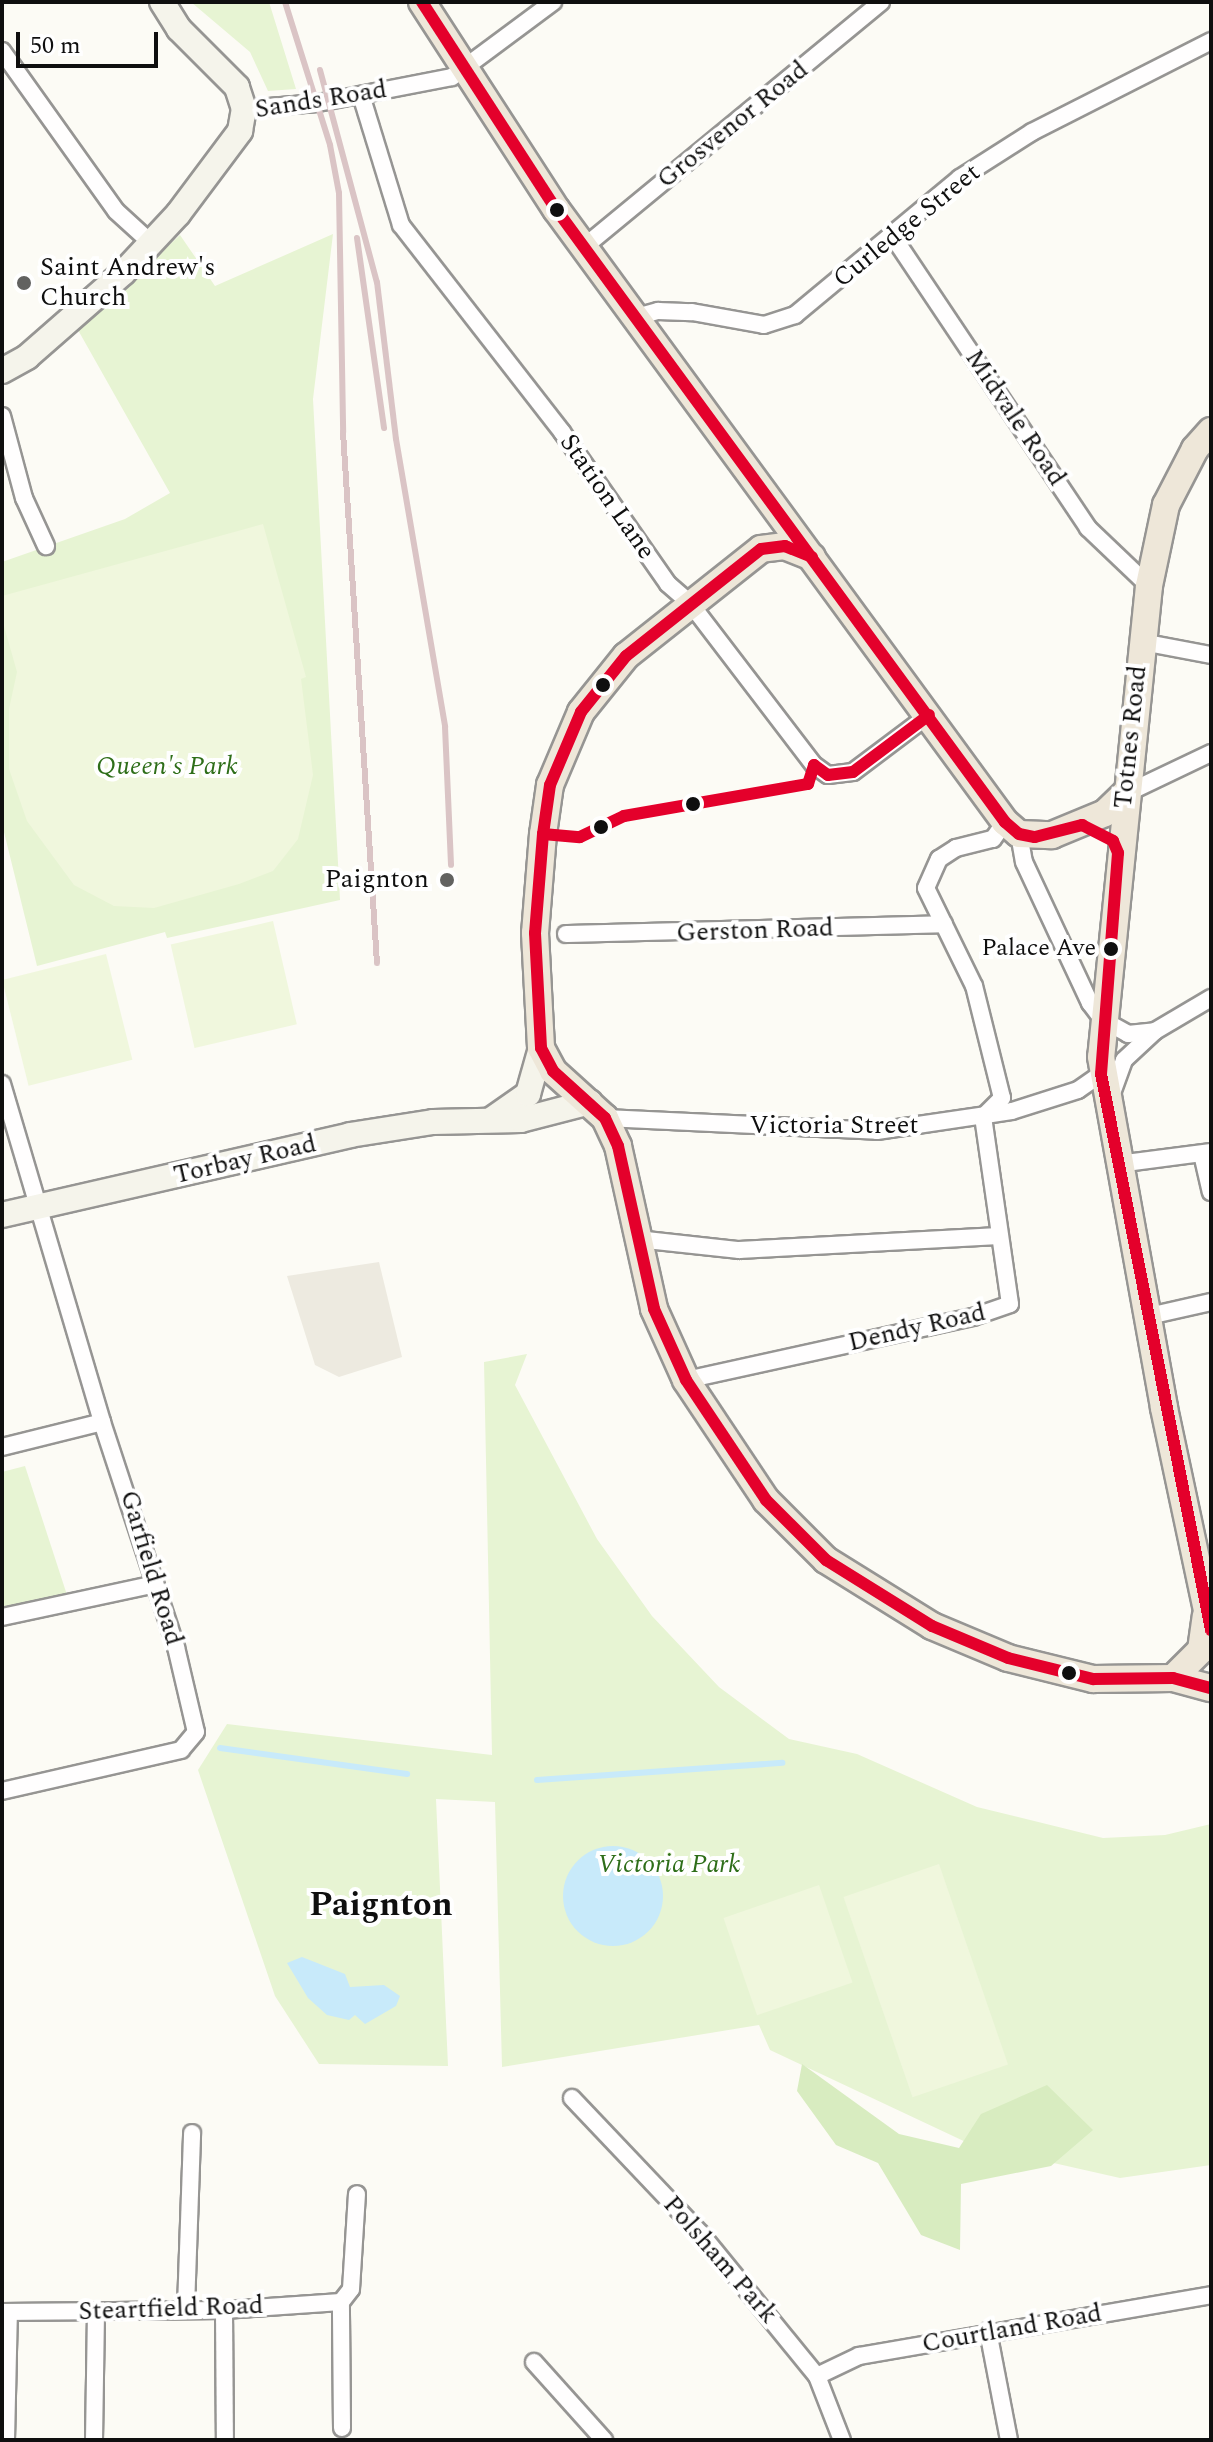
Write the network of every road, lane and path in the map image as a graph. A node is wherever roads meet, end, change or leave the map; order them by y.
1 (162, 2) edge
2 (422, 2) edge
3 (553, 2) edge
4 (881, 2) edge
5 (1211, 41) edge
6 (2, 51) edge
7 (465, 67) junction
8 (361, 95) junction
9 (244, 109) junction
10 (894, 238) junction
11 (151, 243) junction
12 (584, 247) junction
13 (633, 318) junction
14 (2, 371) edge
15 (2, 416) edge
16 (1211, 431) edge
17 (774, 506) junction
18 (46, 546) dead end
19 (761, 549) junction
20 (812, 557) junction
21 (1149, 586) junction
22 (690, 603) junction
23 (1142, 642) junction
24 (1211, 656) edge
25 (929, 715) junction
26 (1211, 753) edge
27 (1125, 794) junction
28 (1082, 825) junction
29 (1012, 828) junction
30 (1118, 853) junction
31 (944, 924) junction
32 (566, 934) dead end
33 (1211, 998) edge
34 (1103, 1020) junction
35 (1155, 1031) junction
36 (541, 1048) junction
37 (1101, 1065) junction
38 (2, 1084) edge
39 (598, 1110) junction
40 (1107, 1111) junction
41 (983, 1117) junction
42 (489, 1120) junction
43 (1206, 1153) edge
44 (1118, 1164) junction
45 (1211, 1192) edge
46 (39, 1206) junction
47 (2, 1215) edge
48 (999, 1236) junction
49 (637, 1239) junction
50 (1211, 1302) edge
51 (1149, 1316) junction
52 (686, 1380) junction
53 (102, 1422) junction
54 (2, 1447) edge
55 (156, 1584) junction
56 (2, 1617) edge
57 (1209, 1623) edge
58 (1211, 1672) edge
59 (1173, 1678) junction
60 (1211, 1688) edge
61 (2, 1791) edge
62 (572, 2098) dead end
63 (192, 2133) dead end
64 (357, 2194) dead end
65 (1211, 2295) edge
66 (341, 2302) junction
67 (186, 2308) junction
68 (224, 2310) junction
69 (5, 2312) edge
70 (96, 2312) junction
71 (988, 2331) junction
72 (534, 2362) dead end
73 (817, 2376) junction
74 (342, 2428) dead end
75 (6, 2440) edge
76 (94, 2440) edge
77 (225, 2440) edge
78 (604, 2440) edge
79 (842, 2440) edge
80 (1009, 2440) edge

1 - 9 main road
2 - 7 main road
3 - 7 street, Sands Road
4 - 12 street, Grosvenor Road
5 - 10 street, Curledge Street
6 - 11 street
7 - 8 street, Sands Road
7 - 12 main road
8 - 9 street, Sands Road
8 - 22 street, Station Lane
9 - 11 main road, Sands Road
10 - 13 street, Curledge Street
10 - 21 street, Midvale Road
11 - 14 main road, Sands Road
12 - 13 main road
13 - 17 main road
15 - 18 street
16 - 21 main road, Totnes Road
17 - 19 main road
17 - 20 main road
19 - 20 main road
19 - 22 main road
20 - 25 main road
21 - 23 main road, Totnes Road
22 - 25 street, Station Lane
22 - 36 main road
23 - 24 street
23 - 27 main road, Totnes Road
25 - 29 main road
26 - 27 street
27 - 28 main road
27 - 30 main road, Totnes Road
28 - 29 main road
28 - 30 main road
29 - 31 street
29 - 34 street
30 - 34 main road, Totnes Road
31 - 32 street, Gerston Road
31 - 41 street
33 - 35 street
34 - 35 street
34 - 37 main road, Totnes Road
35 - 40 street
36 - 39 main road
36 - 42 main road, Torbay Road
37 - 40 main road, Totnes Road
37 - 41 street, Victoria Street
38 - 46 street, Garfield Road
39 - 41 street, Victoria Street
39 - 42 main road, Torbay Road
39 - 49 main road
40 - 44 main road, Totnes Road
41 - 48 street, Dendy Road
42 - 46 main road, Torbay Road
43 - 44 street
43 - 45 street
44 - 51 main road, Totnes Road
46 - 47 main road, Torbay Road
46 - 53 street, Garfield Road
48 - 49 street
48 - 52 street, Dendy Road
49 - 52 main road
50 - 51 street
51 - 57 main road, Totnes Road
52 - 59 main road
53 - 54 street
53 - 55 street, Garfield Road
55 - 56 street
55 - 61 street, Garfield Road
57 - 59 main road
58 - 59 street
59 - 60 main road
62 - 73 street, Polsham Park
63 - 67 street
64 - 66 street
65 - 71 street, Courtland Road
66 - 68 street, Steartfield Road
66 - 74 street
67 - 68 street, Steartfield Road
67 - 70 street, Steartfield Road
68 - 77 street
69 - 70 street, Steartfield Road
69 - 75 street
70 - 76 street
71 - 73 street, Courtland Road
71 - 80 street
72 - 78 street
73 - 79 street, Polsham Park

